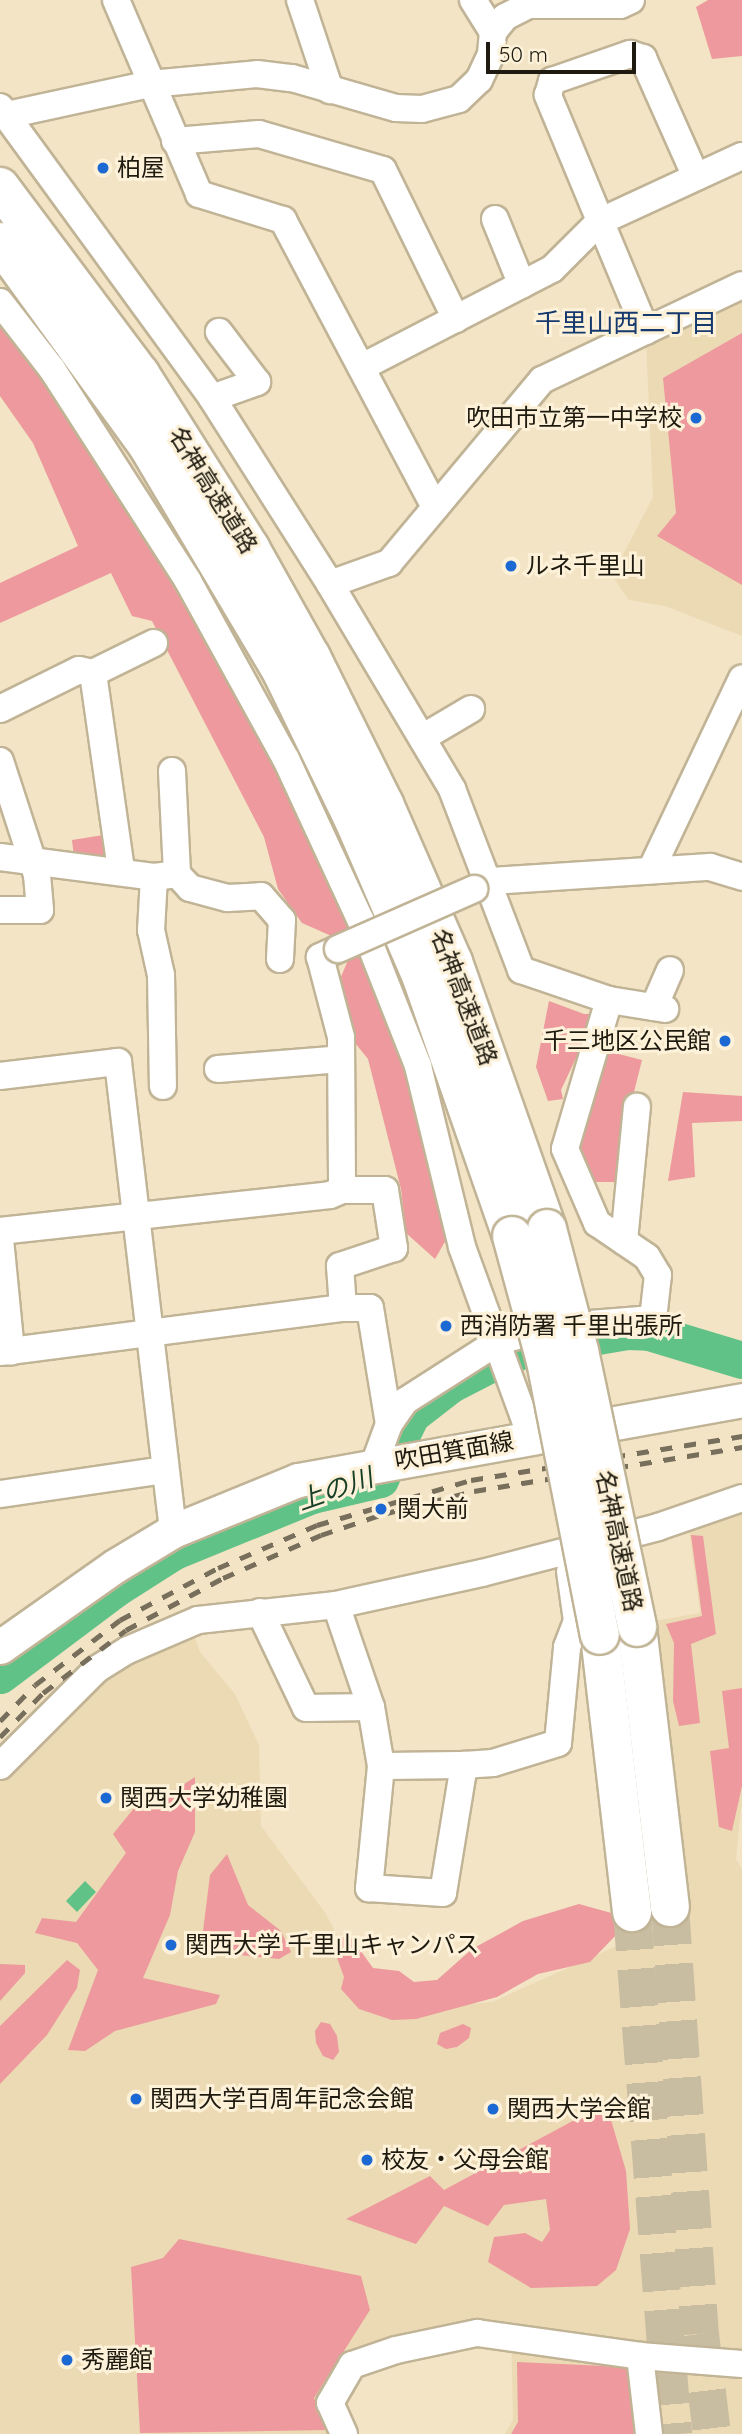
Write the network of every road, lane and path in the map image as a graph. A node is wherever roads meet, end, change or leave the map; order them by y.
1 (116, 0) edge
2 (300, 0) edge
3 (473, 0) edge
4 (623, 2) edge
5 (493, 32) junction
6 (150, 84) junction
7 (330, 90) junction
8 (3, 111) edge
9 (175, 141) junction
10 (742, 156) edge
11 (696, 177) junction
12 (0, 187) edge
13 (495, 219) dead end
14 (599, 222) junction
15 (0, 242) edge
16 (522, 285) junction
17 (742, 285) edge
18 (0, 302) edge
19 (456, 319) junction
20 (646, 331) junction
21 (219, 332) dead end
22 (362, 367) junction
23 (212, 398) junction
24 (435, 507) junction
25 (330, 584) junction
26 (154, 643) dead end
27 (93, 673) junction
28 (742, 678) edge
29 (0, 709) edge
30 (471, 709) dead end
31 (422, 738) junction
32 (0, 761) edge
33 (172, 771) dead end
34 (0, 857) edge
35 (33, 861) junction
36 (121, 870) junction
37 (651, 870) junction
38 (165, 876) junction
39 (742, 877) edge
40 (483, 885) junction
41 (0, 910) edge
42 (275, 949) dead end
43 (670, 970) dead end
44 (609, 1000) junction
45 (341, 1059) junction
46 (218, 1069) dead end
47 (157, 1071) dead end
48 (0, 1076) edge
49 (637, 1107) dead end
50 (342, 1190) junction
51 (134, 1216) junction
52 (0, 1231) edge
53 (529, 1232) junction
54 (0, 1239) edge
55 (624, 1241) junction
56 (343, 1308) junction
57 (148, 1335) junction
58 (6, 1352) edge
59 (503, 1353) junction
60 (742, 1400) edge
61 (388, 1424) junction
62 (531, 1437) junction
63 (384, 1463) junction
64 (164, 1470) junction
65 (0, 1494) edge
66 (742, 1498) edge
67 (173, 1531) junction
68 (567, 1552) junction
69 (336, 1605) junction
70 (260, 1612) junction
71 (2, 1640) edge
72 (371, 1707) junction
73 (464, 1765) junction
74 (0, 1766) edge
75 (382, 1766) junction
76 (670, 1908) tunnel mouth
77 (632, 1912) tunnel mouth
78 (640, 2356) junction
79 (742, 2364) edge
80 (344, 2434) edge
81 (649, 2434) edge

1 - 6 street
2 - 7 street
3 - 5 street
4 - 5 street
5 - 7 street
6 - 7 street
6 - 8 street
6 - 9 street
8 - 23 street
9 - 19 street
9 - 22 street
10 - 11 street
11 - 14 street
11 - 14 street
12 - 53 highway, 名神高速道路
13 - 16 street
14 - 16 street
14 - 20 street
15 - 53 highway, 名神高速道路
16 - 19 street
17 - 20 street
18 - 59 street
19 - 22 street
20 - 24 street
21 - 23 street
22 - 24 street
23 - 25 street
24 - 25 street
25 - 31 street
26 - 27 street
27 - 29 street
27 - 36 street
28 - 37 street
30 - 31 street
31 - 40 street
32 - 35 street
33 - 38 street
34 - 35 street
35 - 36 street
35 - 41 street
36 - 38 street
37 - 39 street
37 - 40 street
38 - 42 street
38 - 47 street
40 - 44 street
40 - 45 street, bridge
43 - 44 street
44 - 55 street
45 - 46 street
45 - 50 street
48 - 51 street
49 - 55 street
50 - 51 street
50 - 56 street
51 - 52 street
51 - 57 street
53 - 76 highway, 名神高速道路, bridge
53 - 77 highway, 名神高速道路, bridge
54 - 58 street
55 - 59 street
56 - 57 street
56 - 61 street
57 - 58 street
57 - 64 street
59 - 61 street
59 - 62 street
60 - 62 main road, 吹田箕面線
61 - 63 street
62 - 63 main road, 吹田箕面線
63 - 67 main road, 吹田箕面線
64 - 65 street
64 - 67 street
66 - 68 street
67 - 71 main road, 吹田箕面線
68 - 69 street
68 - 73 street
69 - 70 street
69 - 72 street
70 - 72 street
70 - 74 street
72 - 75 street
73 - 75 street
73 - 75 street
78 - 79 street
78 - 80 street
78 - 81 street

